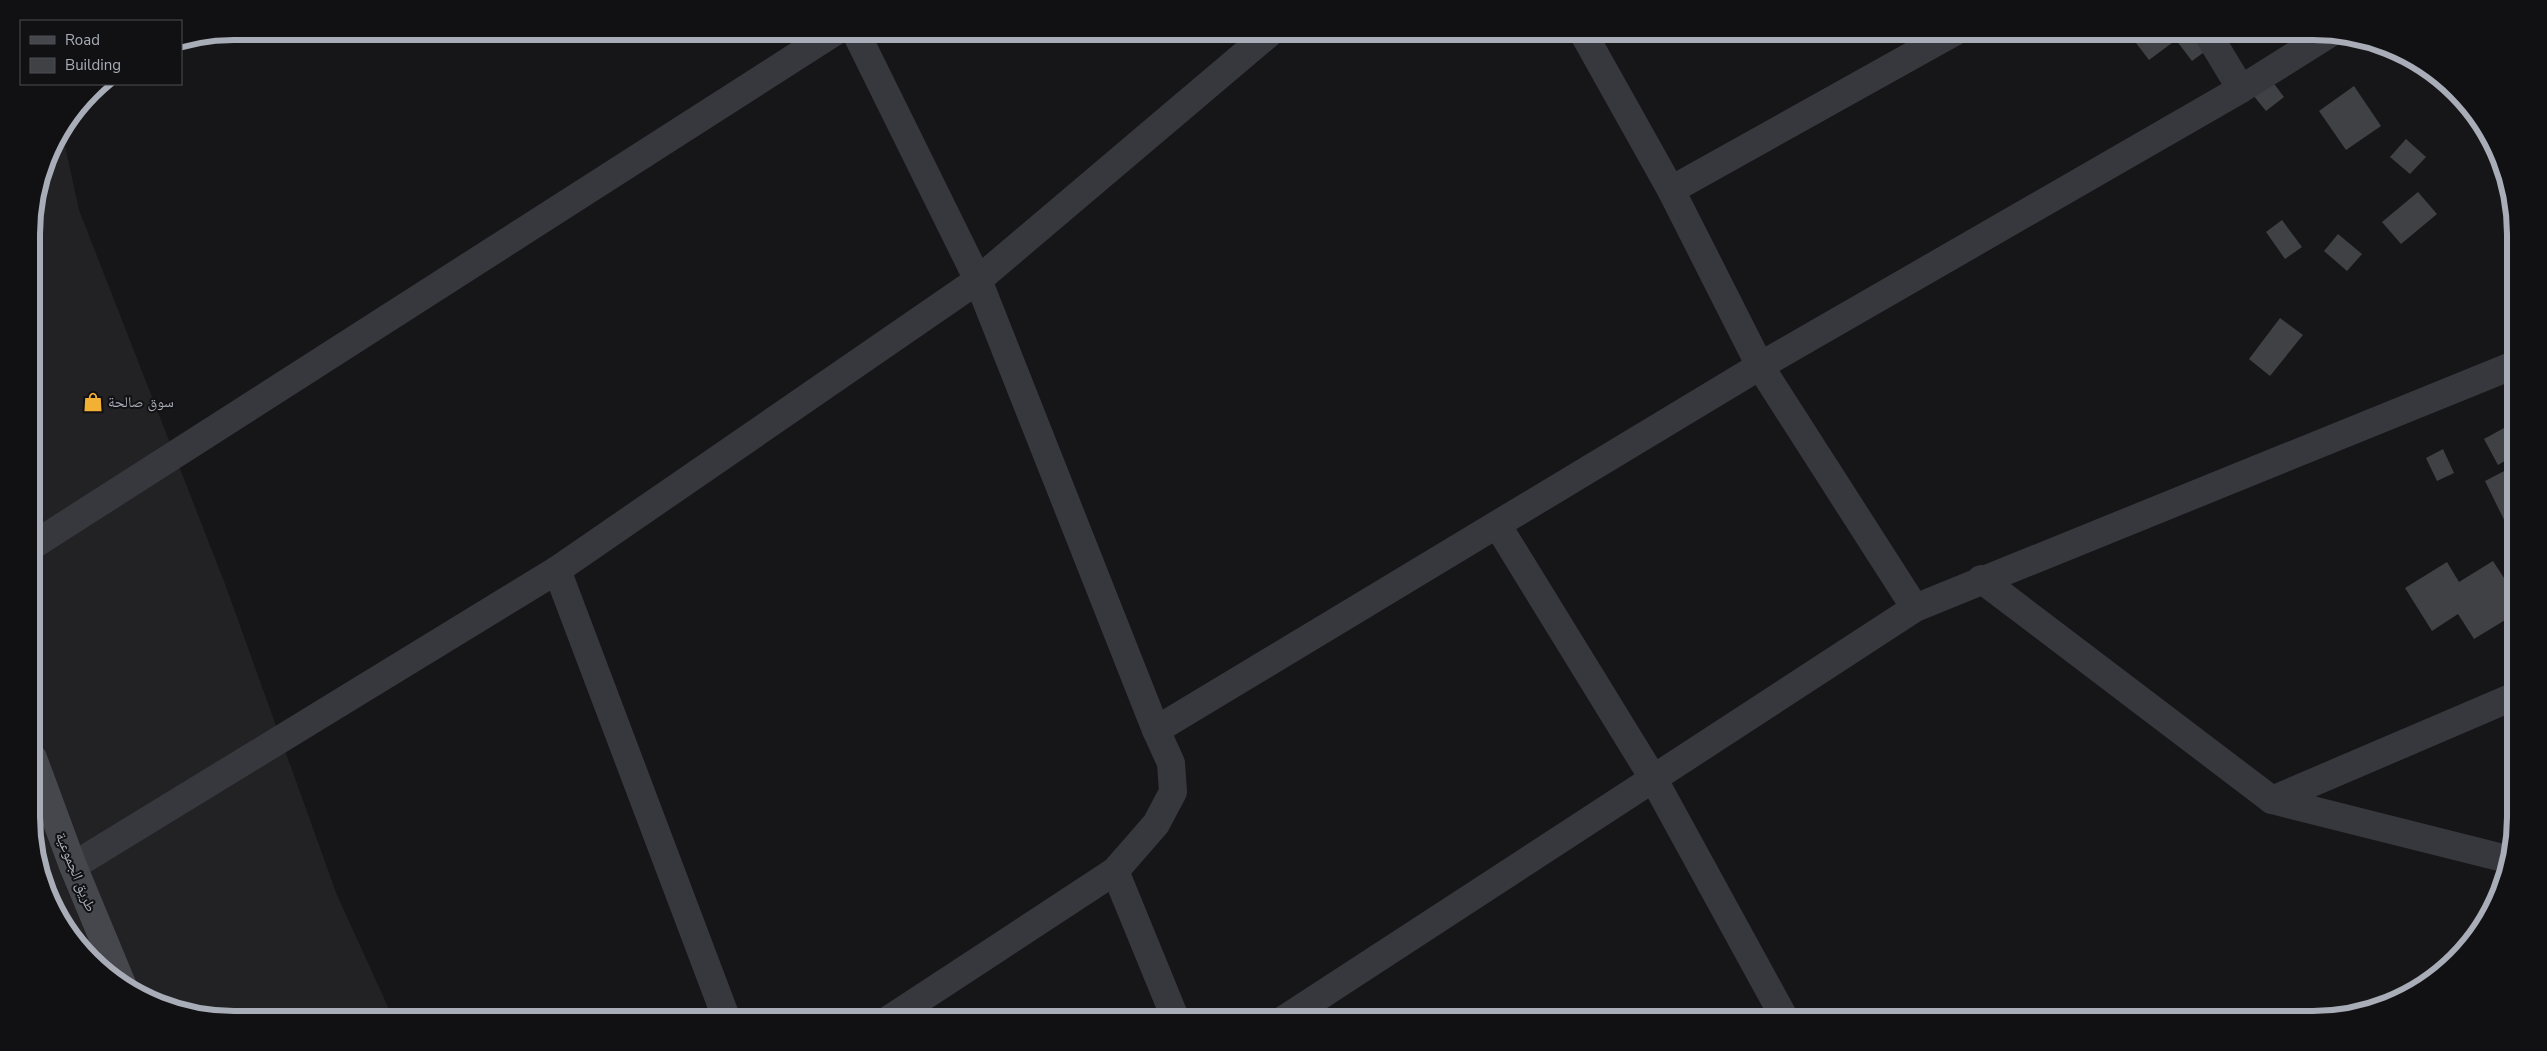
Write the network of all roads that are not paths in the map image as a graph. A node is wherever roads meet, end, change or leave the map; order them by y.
1 (822, 40) edge
2 (859, 40) edge
3 (1261, 40) edge
4 (1587, 40) edge
5 (1940, 40) edge
6 (2211, 40) edge
7 (2319, 40) edge
8 (2241, 89) junction
9 (1671, 190) junction
10 (978, 280) junction
11 (1760, 366) junction
12 (2507, 368) edge
13 (1498, 526) junction
14 (40, 541) edge
15 (557, 570) junction
16 (1981, 579) junction
17 (1915, 608) junction
18 (2507, 699) edge
19 (1156, 730) junction
20 (40, 777) edge
21 (1653, 778) junction
22 (2272, 800) junction
23 (2502, 858) edge
24 (73, 866) junction
25 (1115, 871) junction
26 (111, 967) edge
27 (725, 1011) edge
28 (902, 1011) edge
29 (1172, 1011) edge
30 (1297, 1011) edge
31 (1779, 1011) edge

1 - 14 street
2 - 10 street
3 - 10 street
4 - 9 street
5 - 9 street
6 - 8 street
7 - 8 street
8 - 11 street
9 - 11 street
10 - 15 street
10 - 19 street
11 - 13 street
11 - 17 street
12 - 16 street
13 - 19 street
13 - 21 street
15 - 24 street
15 - 27 street
16 - 17 street
16 - 22 street
17 - 21 street
18 - 22 street
19 - 25 street
20 - 24 main road, طريق الجموعية
21 - 30 street
21 - 31 street
22 - 23 street
24 - 26 main road, طريق الجموعية
25 - 28 street
25 - 29 street

